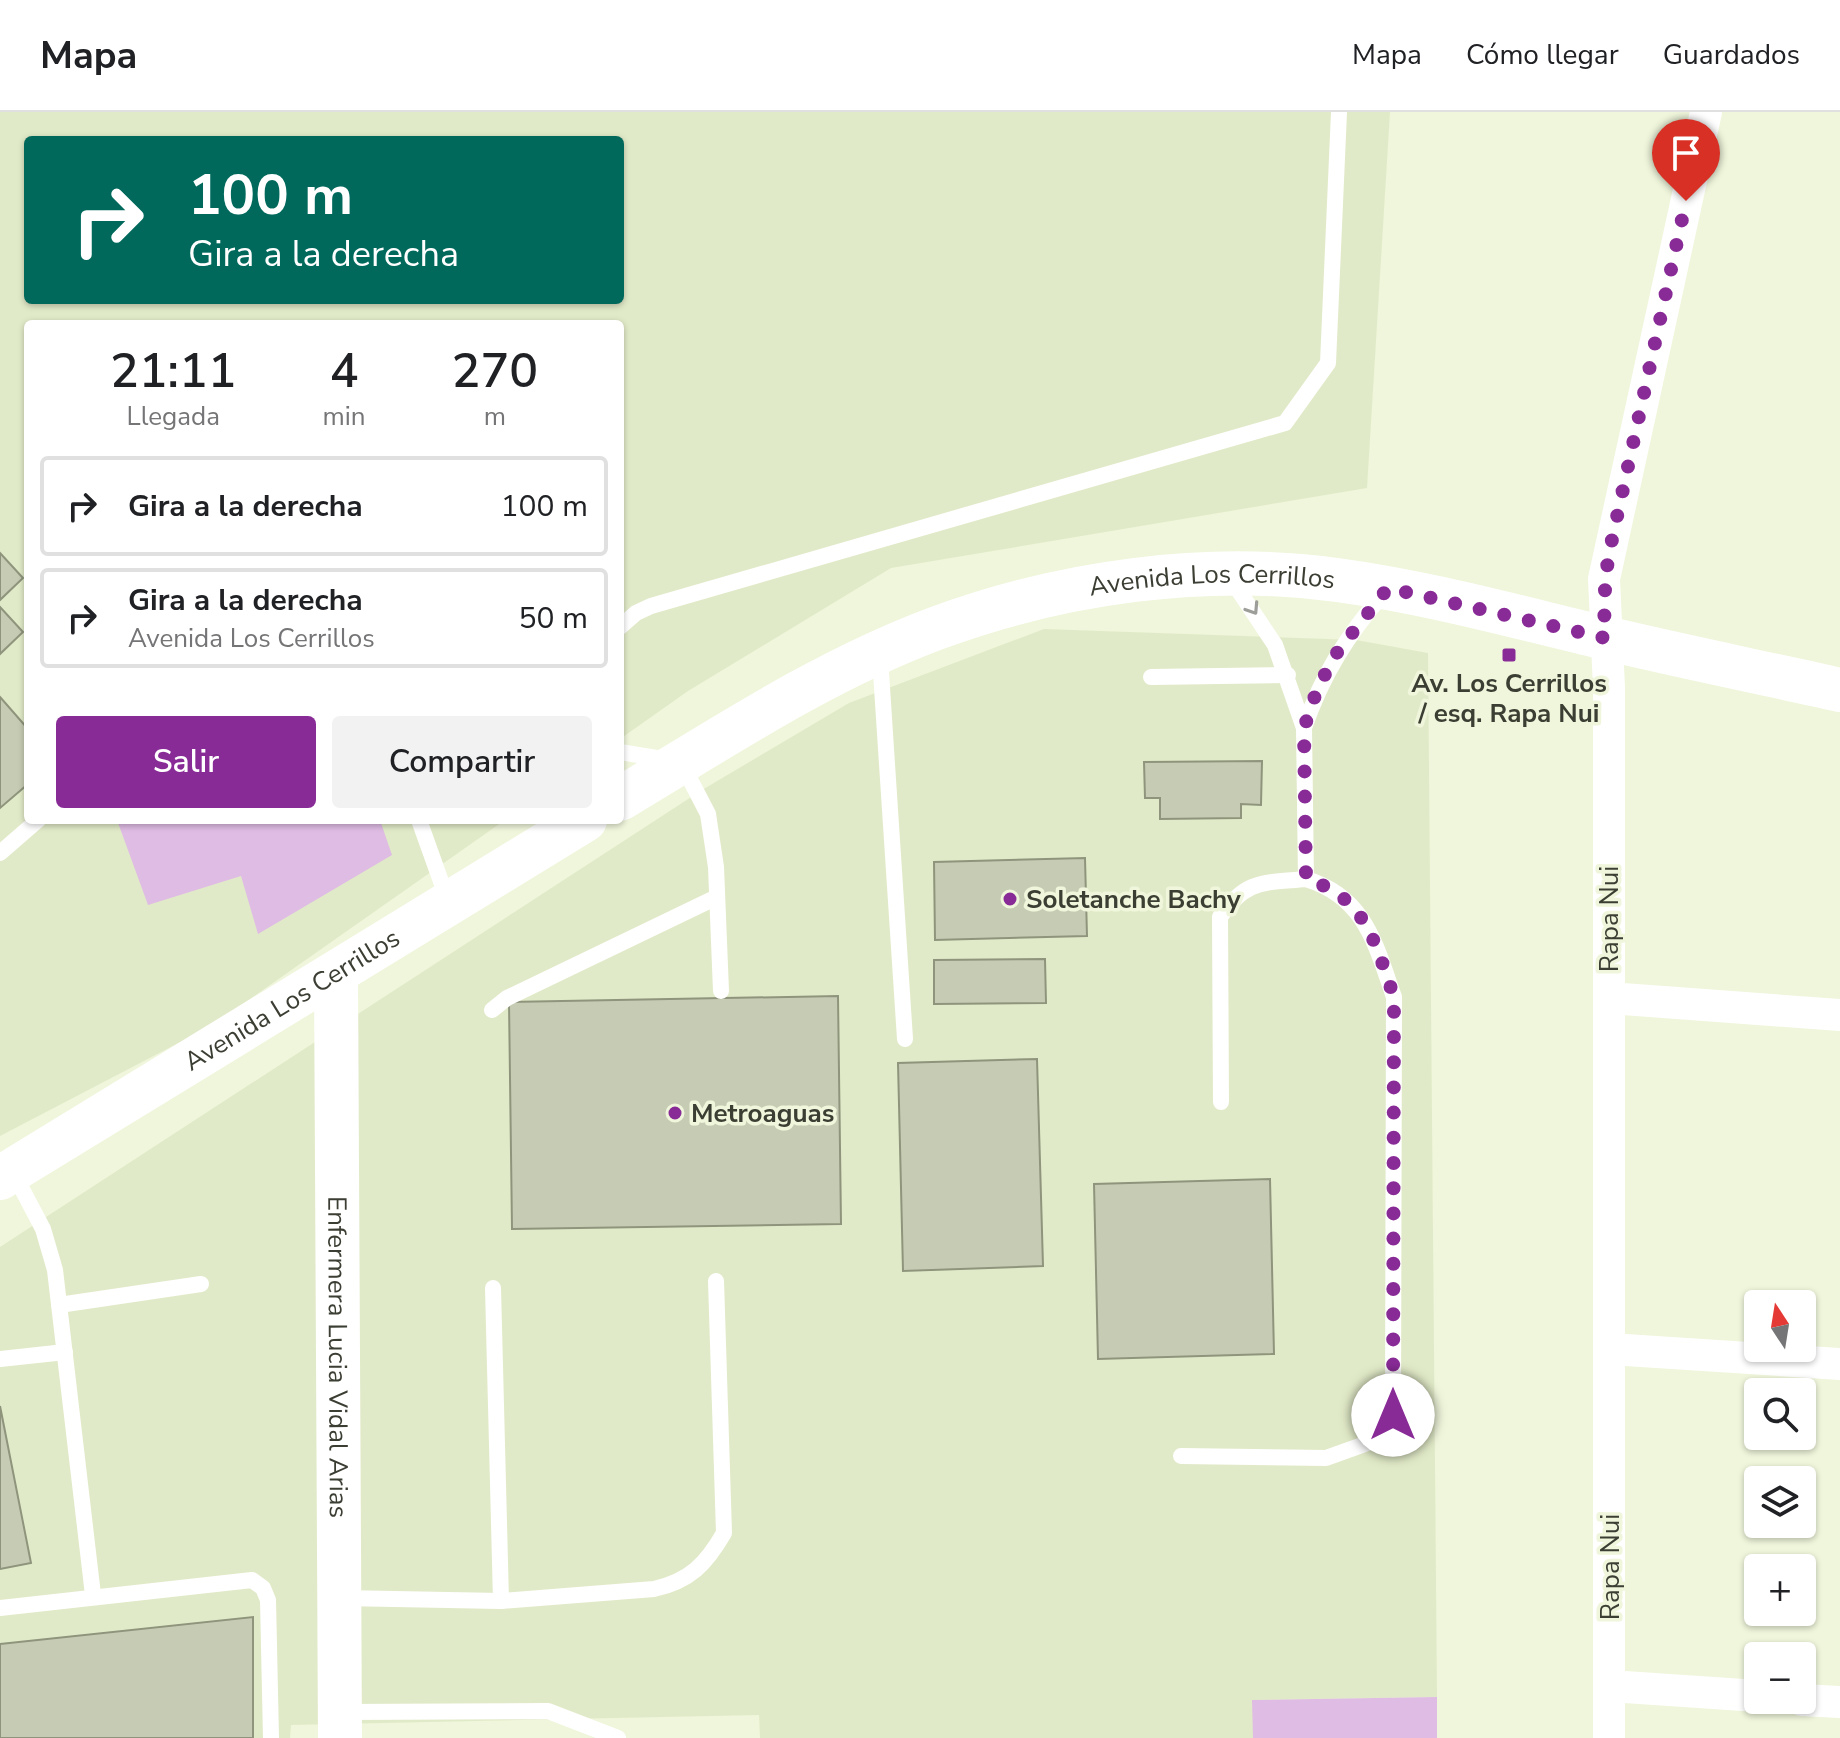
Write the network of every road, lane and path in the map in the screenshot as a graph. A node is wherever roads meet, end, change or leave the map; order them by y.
1 (1339, 112) edge
2 (1706, 112) edge
3 (1229, 576) junction
4 (1388, 588) junction
5 (624, 624) edge
6 (1605, 638) junction
7 (880, 651) junction
8 (1288, 675) junction
9 (1151, 677) dead end
10 (1840, 690) edge
11 (1304, 728) junction
12 (624, 753) edge
13 (681, 762) junction
14 (624, 797) edge
15 (33, 824) edge
16 (420, 824) edge
17 (578, 824) edge
18 (0, 853) edge
19 (1306, 879) junction
20 (717, 897) junction
21 (448, 902) junction
22 (336, 975) junction
23 (721, 991) dead end
24 (1609, 998) junction
25 (492, 1010) dead end
26 (1840, 1015) edge
27 (905, 1039) dead end
28 (1221, 1102) dead end
29 (6, 1175) edge
30 (716, 1281) dead end
31 (201, 1284) dead end
32 (493, 1288) dead end
33 (59, 1305) junction
34 (1610, 1349) junction
35 (65, 1352) junction
36 (0, 1359) edge
37 (1840, 1364) edge
38 (1181, 1456) dead end
39 (93, 1595) junction
40 (339, 1598) junction
41 (501, 1601) junction
42 (0, 1608) edge
43 (1610, 1686) junction
44 (1744, 1695) edge
45 (1816, 1701) edge
46 (1840, 1702) edge
47 (340, 1725) edge
48 (271, 1738) edge
49 (618, 1738) edge
50 (1609, 1738) edge

1 - 5 lane
2 - 6 street, Rapa Nui
3 - 4 street, Avenida Los Cerrillos
3 - 7 street, Avenida Los Cerrillos
3 -> 8 lane
4 - 6 street, Avenida Los Cerrillos
4 - 11 lane
6 - 10 street, Avenida Los Cerrillos
6 - 24 street, Rapa Nui
7 - 13 street, Avenida Los Cerrillos
7 - 27 lane
8 - 9 lane
8 - 11 lane
11 - 19 lane
12 - 13 lane
13 - 14 street, Avenida Los Cerrillos
13 - 20 lane
15 - 18 lane
16 - 21 lane
17 - 21 street, Avenida Los Cerrillos
19 - 28 lane
19 - 38 lane
20 - 23 lane
20 - 25 lane
21 - 22 street, Avenida Los Cerrillos
22 - 29 street, Avenida Los Cerrillos
22 - 40 street, Enfermera Lucia Vidal Arias
24 - 26 street
24 - 34 street, Rapa Nui
29 - 33 lane
30 - 41 lane
31 - 33 lane
32 - 41 lane
33 - 35 lane
34 - 37 street
34 - 43 street, Rapa Nui
35 - 36 lane
35 - 39 lane
39 - 42 lane
39 - 48 lane
40 - 41 lane
40 - 47 street, Enfermera Lucia Vidal Arias
43 - 44 street
43 - 50 street, Rapa Nui
45 - 46 street
47 - 49 lane

